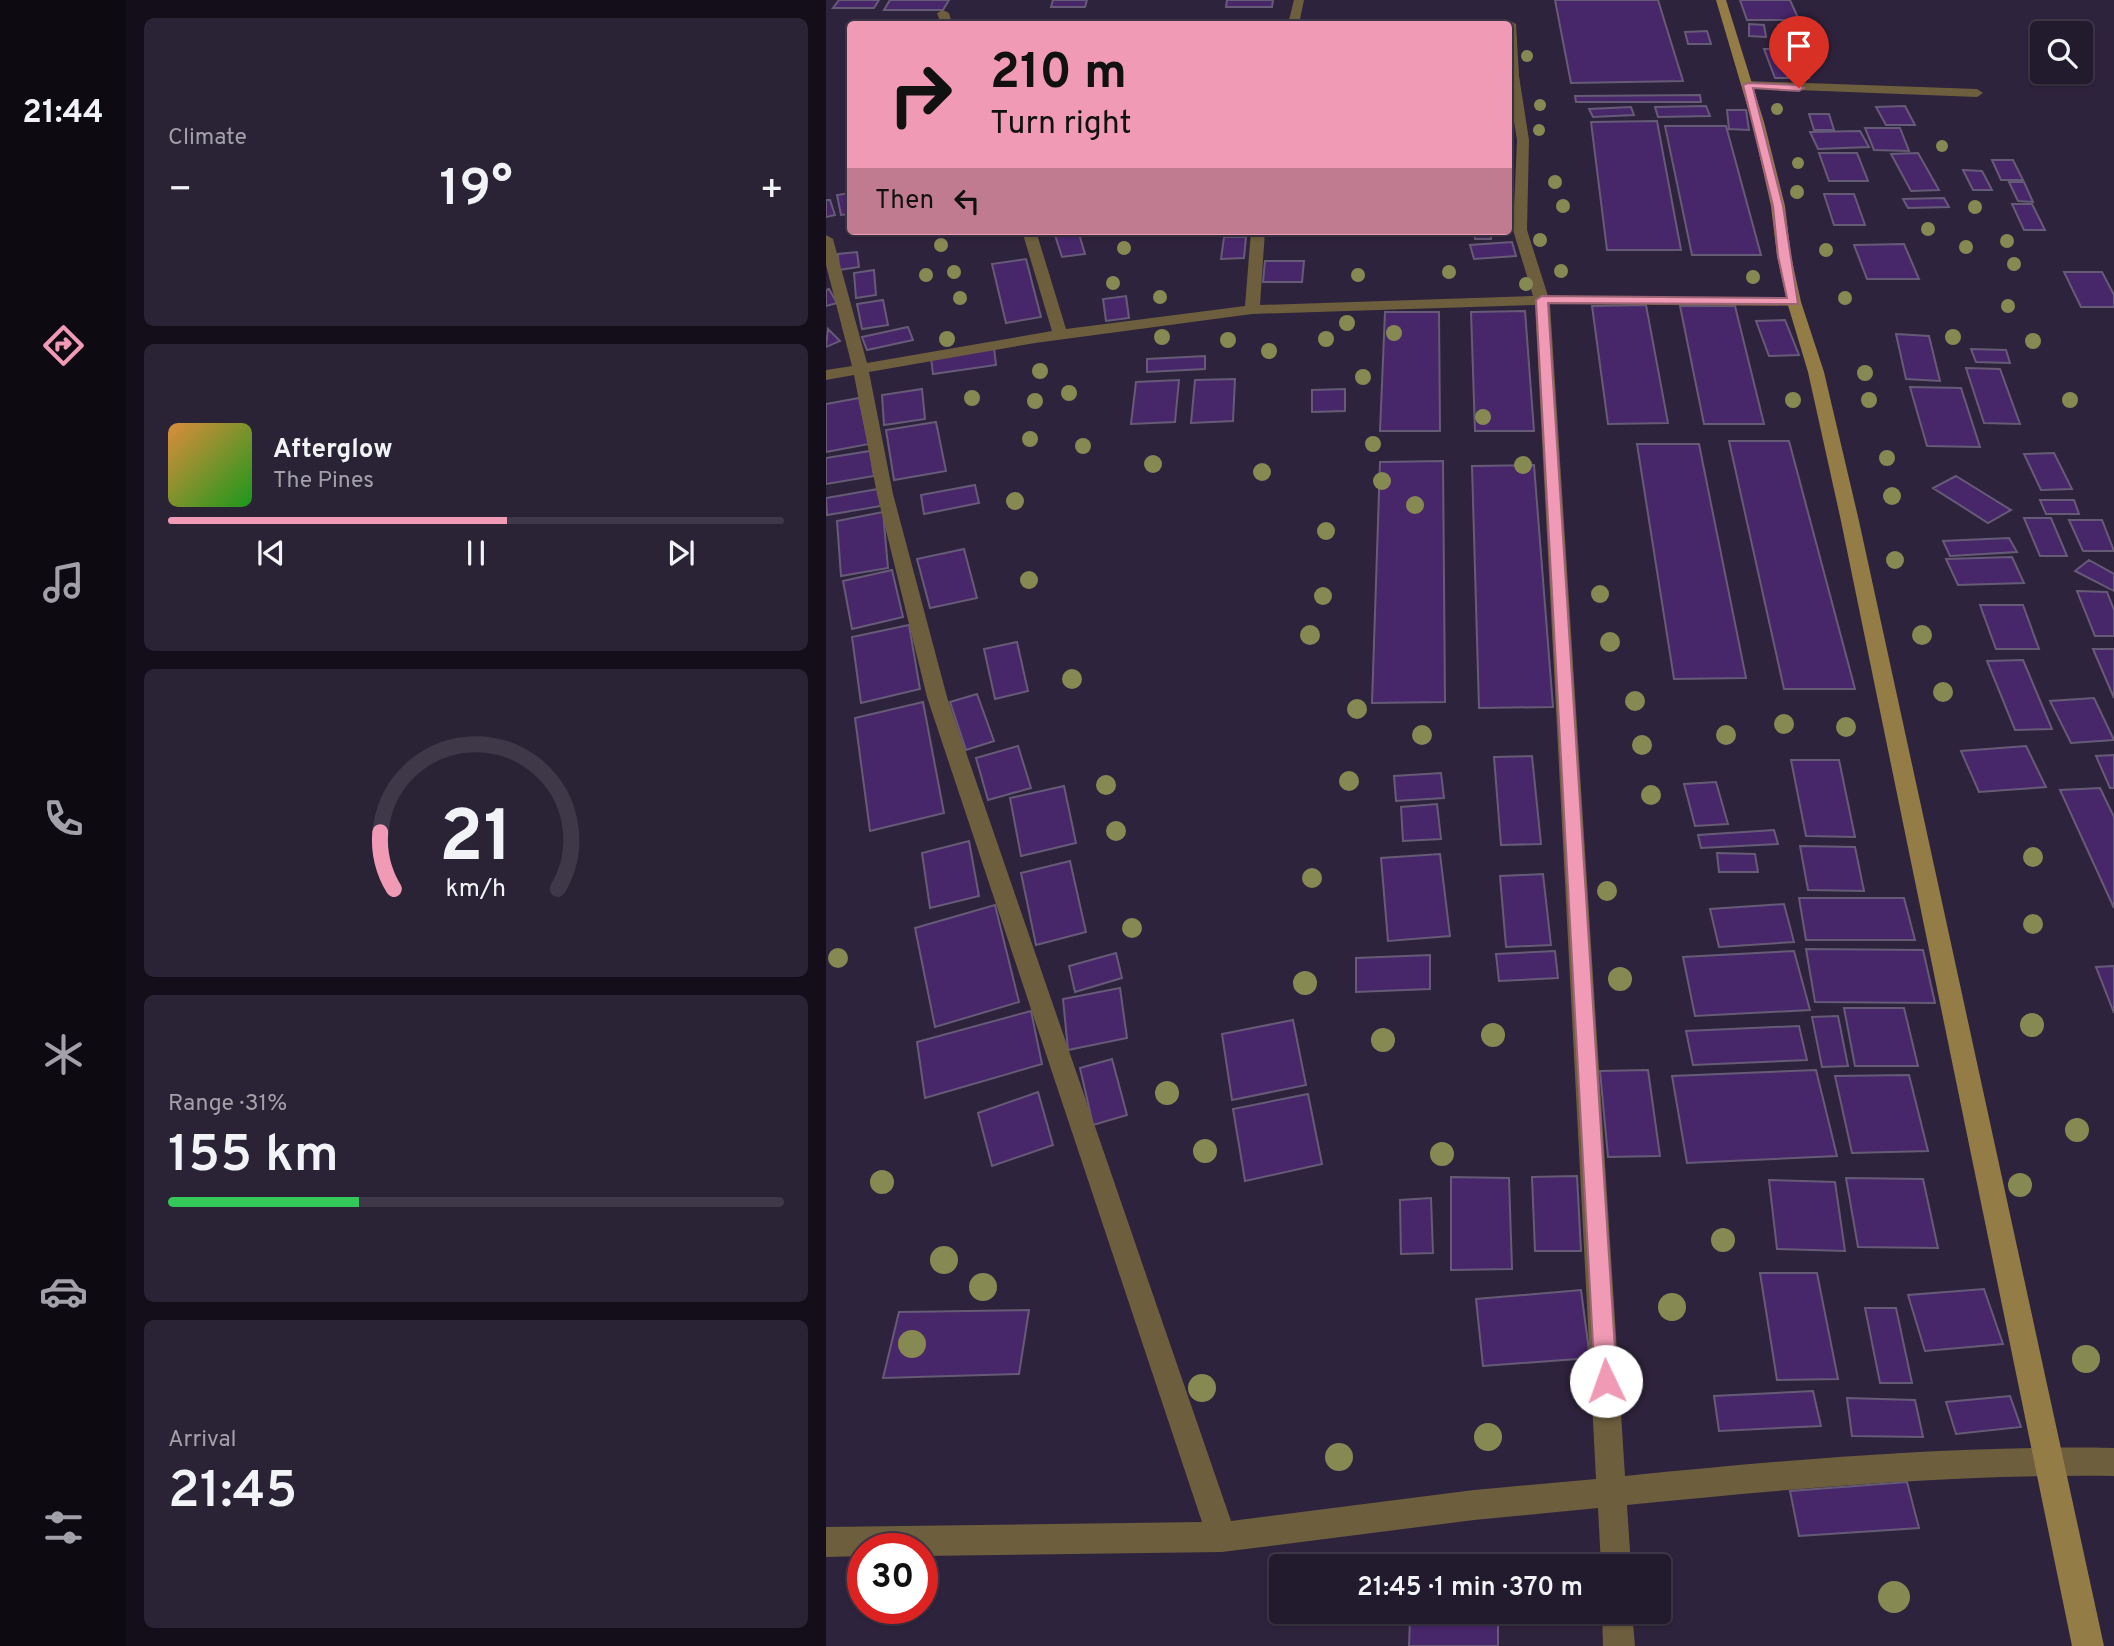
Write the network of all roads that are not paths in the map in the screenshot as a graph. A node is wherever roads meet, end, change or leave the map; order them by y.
1 (1299, 0) edge
2 (1721, 0) edge
3 (1294, 21) edge
4 (1512, 59) edge
5 (1748, 85) junction
6 (1977, 93) dead end
7 (1030, 235) edge
8 (1258, 235) edge
9 (826, 239) edge
10 (1542, 300) junction
11 (1794, 302) junction
12 (1252, 310) junction
13 (1060, 334) junction
14 (861, 369) junction
15 (826, 375) edge
16 (2048, 1461) junction
17 (2114, 1462) edge
18 (1612, 1490) junction
19 (1222, 1536) junction
20 (826, 1542) edge
21 (1615, 1554) edge
22 (1618, 1624) edge
23 (1619, 1646) edge
24 (2088, 1646) edge

1 - 3 street
2 - 5 street
4 - 10 street
5 - 6 street
5 - 11 street
7 - 13 street
8 - 12 street
9 - 14 street
10 - 11 street
10 - 12 street
10 - 18 street
11 - 16 street
12 - 13 street
13 - 14 street
14 - 15 street
14 - 19 street
16 - 17 street
16 - 18 street
16 - 24 street
18 - 19 street
18 - 21 street
19 - 20 street
22 - 23 street

